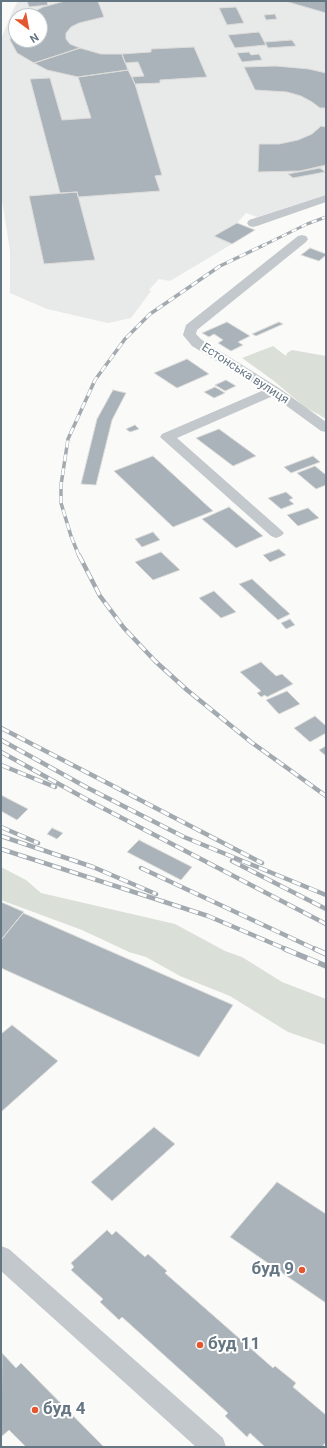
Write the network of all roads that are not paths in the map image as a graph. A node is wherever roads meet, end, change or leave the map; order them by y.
1 (326, 198) edge
2 (253, 223) dead end
3 (302, 239) dead end
4 (274, 391) junction
5 (326, 428) edge
6 (276, 533) dead end
7 (1, 1256) edge
8 (214, 1447) edge

1 - 2 street
3 - 4 street, Естонська вулиця
4 - 5 street, Естонська вулиця
4 - 6 street
7 - 8 street

